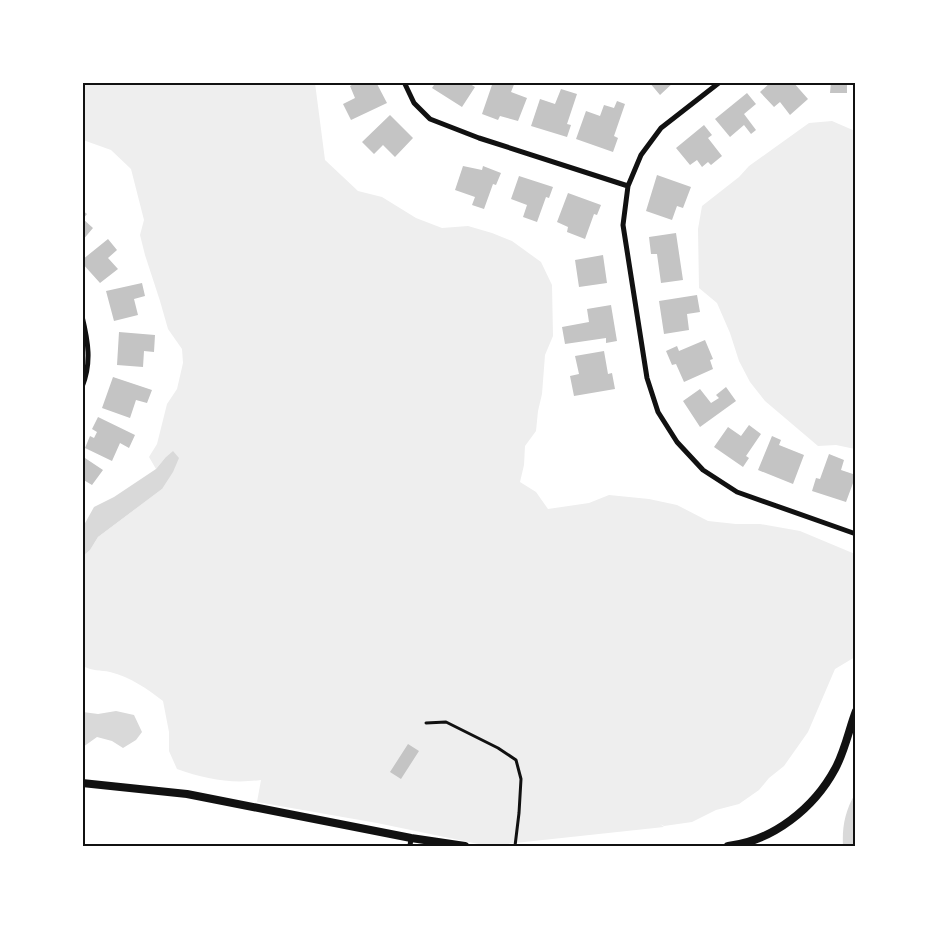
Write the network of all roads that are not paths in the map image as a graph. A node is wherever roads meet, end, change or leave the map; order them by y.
1 (404, 82) edge
2 (720, 82) edge
3 (628, 186) junction
4 (82, 316) edge
5 (82, 387) edge
6 (856, 534) edge
7 (856, 711) edge
8 (426, 723) dead end
9 (82, 783) edge
10 (411, 838) junction
11 (410, 846) edge
12 (465, 846) edge
13 (515, 846) edge
14 (728, 846) edge
15 (741, 846) edge

1 - 3 street
2 - 3 street
3 - 6 street
4 - 5 street
7 - 15 street
8 - 13 lane
9 - 10 street
10 - 11 street
10 - 12 street
14 - 15 street

